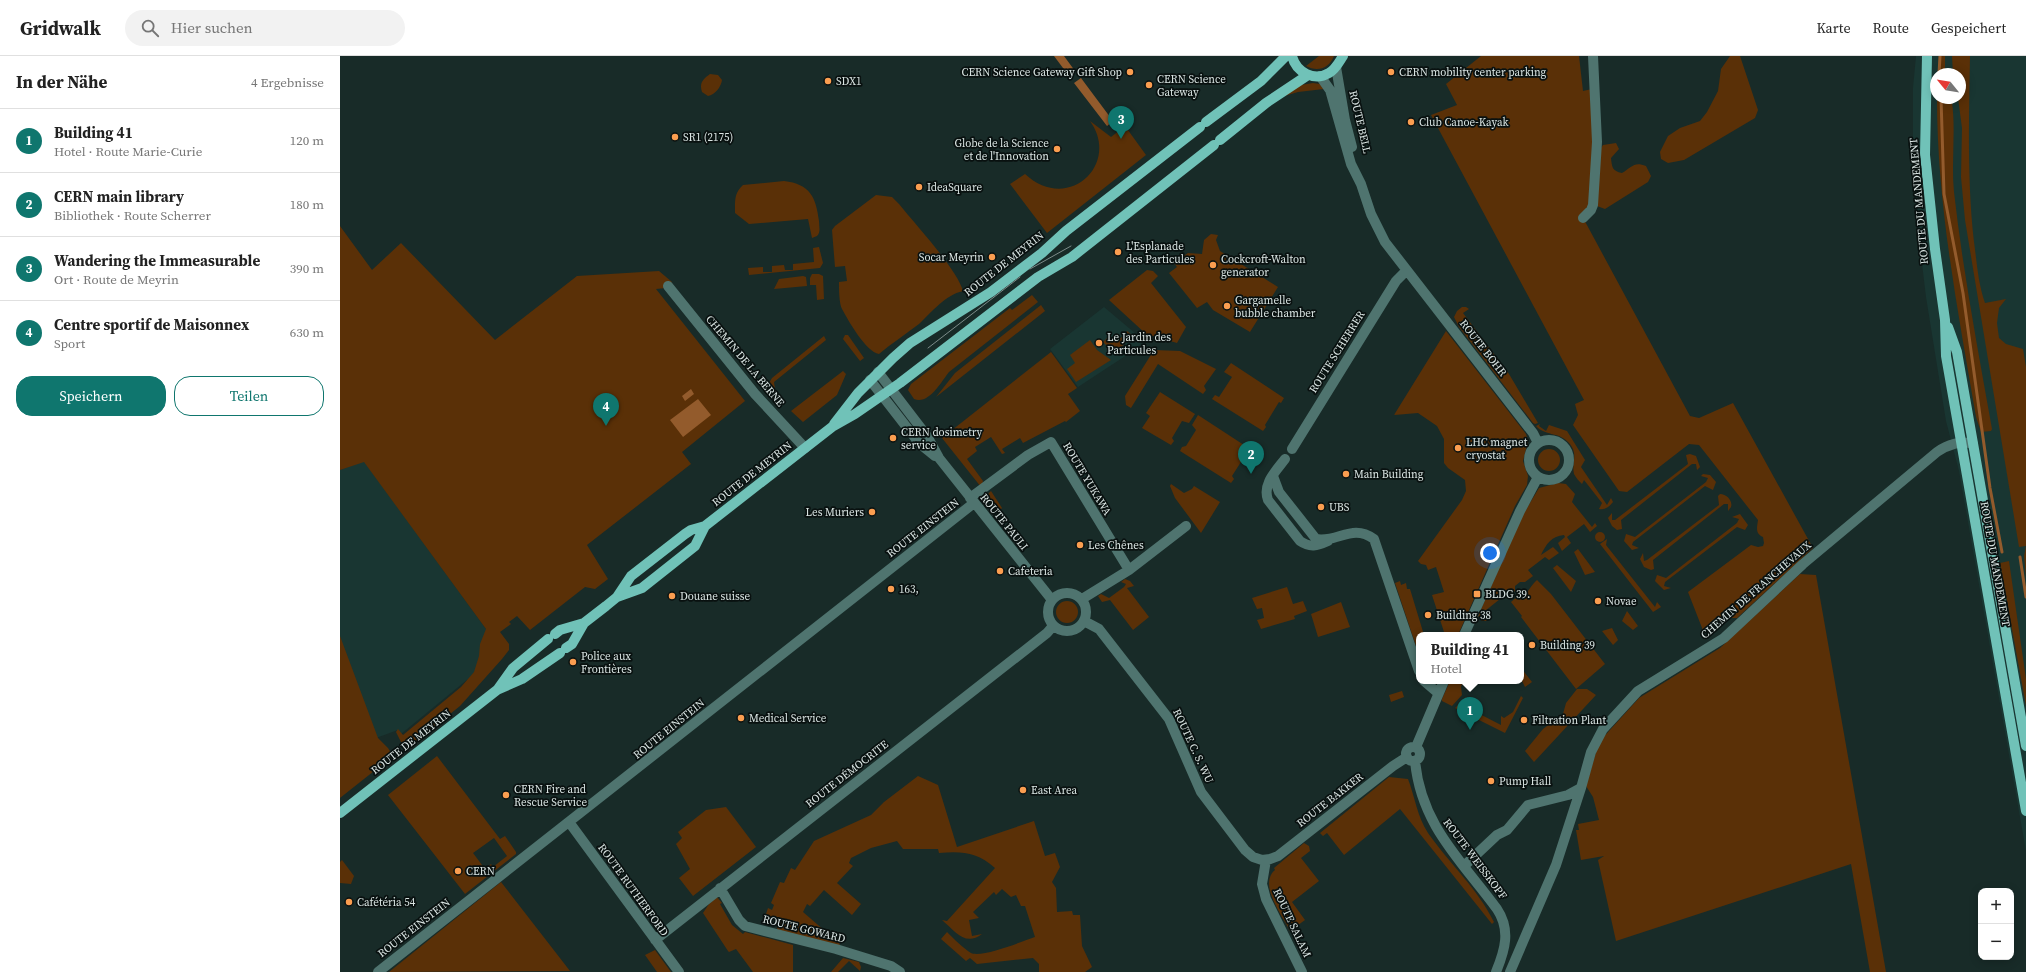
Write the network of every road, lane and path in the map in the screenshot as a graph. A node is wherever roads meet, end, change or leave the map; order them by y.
1 (1286, 56) edge
2 (1292, 56) edge
3 (1593, 56) edge
4 (1927, 56) edge
5 (1340, 60) edge
6 (1308, 75) junction
7 (1320, 76) junction
8 (1361, 184) junction
9 (1583, 218) dead end
10 (1406, 271) junction
11 (668, 286) dead end
12 (1946, 320) junction
13 (878, 372) junction
14 (870, 380) junction
15 (891, 389) junction
16 (881, 395) junction
17 (832, 427) junction
18 (1538, 443) junction
19 (1962, 443) junction
20 (1973, 444) junction
21 (805, 448) junction
22 (1292, 449) dead end
23 (939, 458) junction
24 (1285, 459) dead end
25 (1273, 476) junction
26 (1538, 477) junction
27 (972, 500) junction
28 (1287, 502) junction
29 (1274, 507) junction
30 (705, 526) junction
31 (1186, 526) dead end
32 (1331, 539) junction
33 (1129, 570) junction
34 (617, 597) junction
35 (1082, 599) junction
36 (1052, 600) junction
37 (1084, 621) junction
38 (584, 623) junction
39 (1053, 626) junction
40 (1465, 632) edge
41 (1416, 662) edge
42 (1428, 684) edge
43 (1442, 684) edge
44 (497, 690) junction
45 (1438, 693) junction
46 (2026, 744) edge
47 (1411, 759) junction
48 (1396, 764) junction
49 (1417, 776) junction
50 (2024, 777) edge
51 (1581, 788) junction
52 (2026, 811) edge
53 (340, 813) edge
54 (569, 822) junction
55 (1266, 860) junction
56 (1464, 866) junction
57 (720, 888) junction
58 (655, 940) junction
59 (378, 972) edge
60 (679, 972) edge
61 (900, 972) edge
62 (1302, 972) edge
63 (1496, 972) edge
64 (1510, 972) edge

1 - 13 main road, ROUTE DE MEYRIN
2 - 6 main road
3 - 9 street
4 - 12 main road, ROUTE DU MANDEMENT
5 - 7 main road
5 - 8 street, ROUTE BELL
6 - 7 main road
6 - 15 main road, ROUTE DE MEYRIN
7 - 8 street, ROUTE BELL
8 - 10 street, ROUTE BELL
10 - 18 street, ROUTE BOHR
10 - 22 street, ROUTE SCHERRER
11 - 21 street, CHEMIN DE LA BERNE
12 - 19 main road, ROUTE DU MANDEMENT
12 - 20 main road, ROUTE DU MANDEMENT
13 - 14 main road, ROUTE DE MEYRIN
13 - 15 street, ROUTE PAULI
14 - 16 street, ROUTE PAULI
14 - 17 main road, ROUTE DE MEYRIN
15 - 16 main road, ROUTE DE MEYRIN
15 - 23 street, ROUTE PAULI
16 - 17 main road, ROUTE DE MEYRIN
16 - 23 street, ROUTE PAULI
17 - 21 main road, ROUTE DE MEYRIN
18 - 26 street
18 - 26 street
19 - 20 street
19 - 50 main road, ROUTE DU MANDEMENT
19 - 51 street, CHEMIN DE FRANCHEVAUX
20 - 46 main road, ROUTE DU MANDEMENT
21 - 30 main road, ROUTE DE MEYRIN
23 - 27 street, ROUTE PAULI
24 - 25 street
25 - 28 street
25 - 29 street
26 - 40 street
27 - 33 street, ROUTE YUKAWA
27 - 36 street, ROUTE PAULI
27 - 54 street, ROUTE EINSTEIN
28 - 29 street
28 - 32 street
29 - 32 street
30 - 34 main road, ROUTE DE MEYRIN
30 - 34 main road, ROUTE DE MEYRIN
31 - 33 street
32 - 41 street
33 - 35 street
34 - 38 main road, ROUTE DE MEYRIN
35 - 36 street
35 - 37 street
36 - 39 street
37 - 39 street
37 - 55 street, ROUTE C. S. WU
38 - 44 main road, ROUTE DE MEYRIN
38 - 44 main road, ROUTE DE MEYRIN
39 - 57 street, ROUTE DÉMOCRITE
42 - 45 street
43 - 45 street
44 - 53 main road, ROUTE DE MEYRIN
45 - 47 street, ROUTE WEISSKOPF
47 - 48 street, ROUTE BAKKER
47 - 49 street, ROUTE WEISSKOPF
48 - 49 street
48 - 55 street, ROUTE BAKKER
49 - 56 street, ROUTE WEISSKOPF
50 - 52 main road, ROUTE DU MANDEMENT
51 - 56 street
51 - 64 street, CHEMIN DE FRANCHEVAUX
54 - 58 street, ROUTE RUTHERFORD
54 - 59 street, ROUTE EINSTEIN
55 - 62 street, ROUTE SALAM
56 - 63 street, ROUTE WEISSKOPF
57 - 58 street, ROUTE DÉMOCRITE
57 - 61 street, ROUTE GOWARD
58 - 60 street, ROUTE RUTHERFORD

